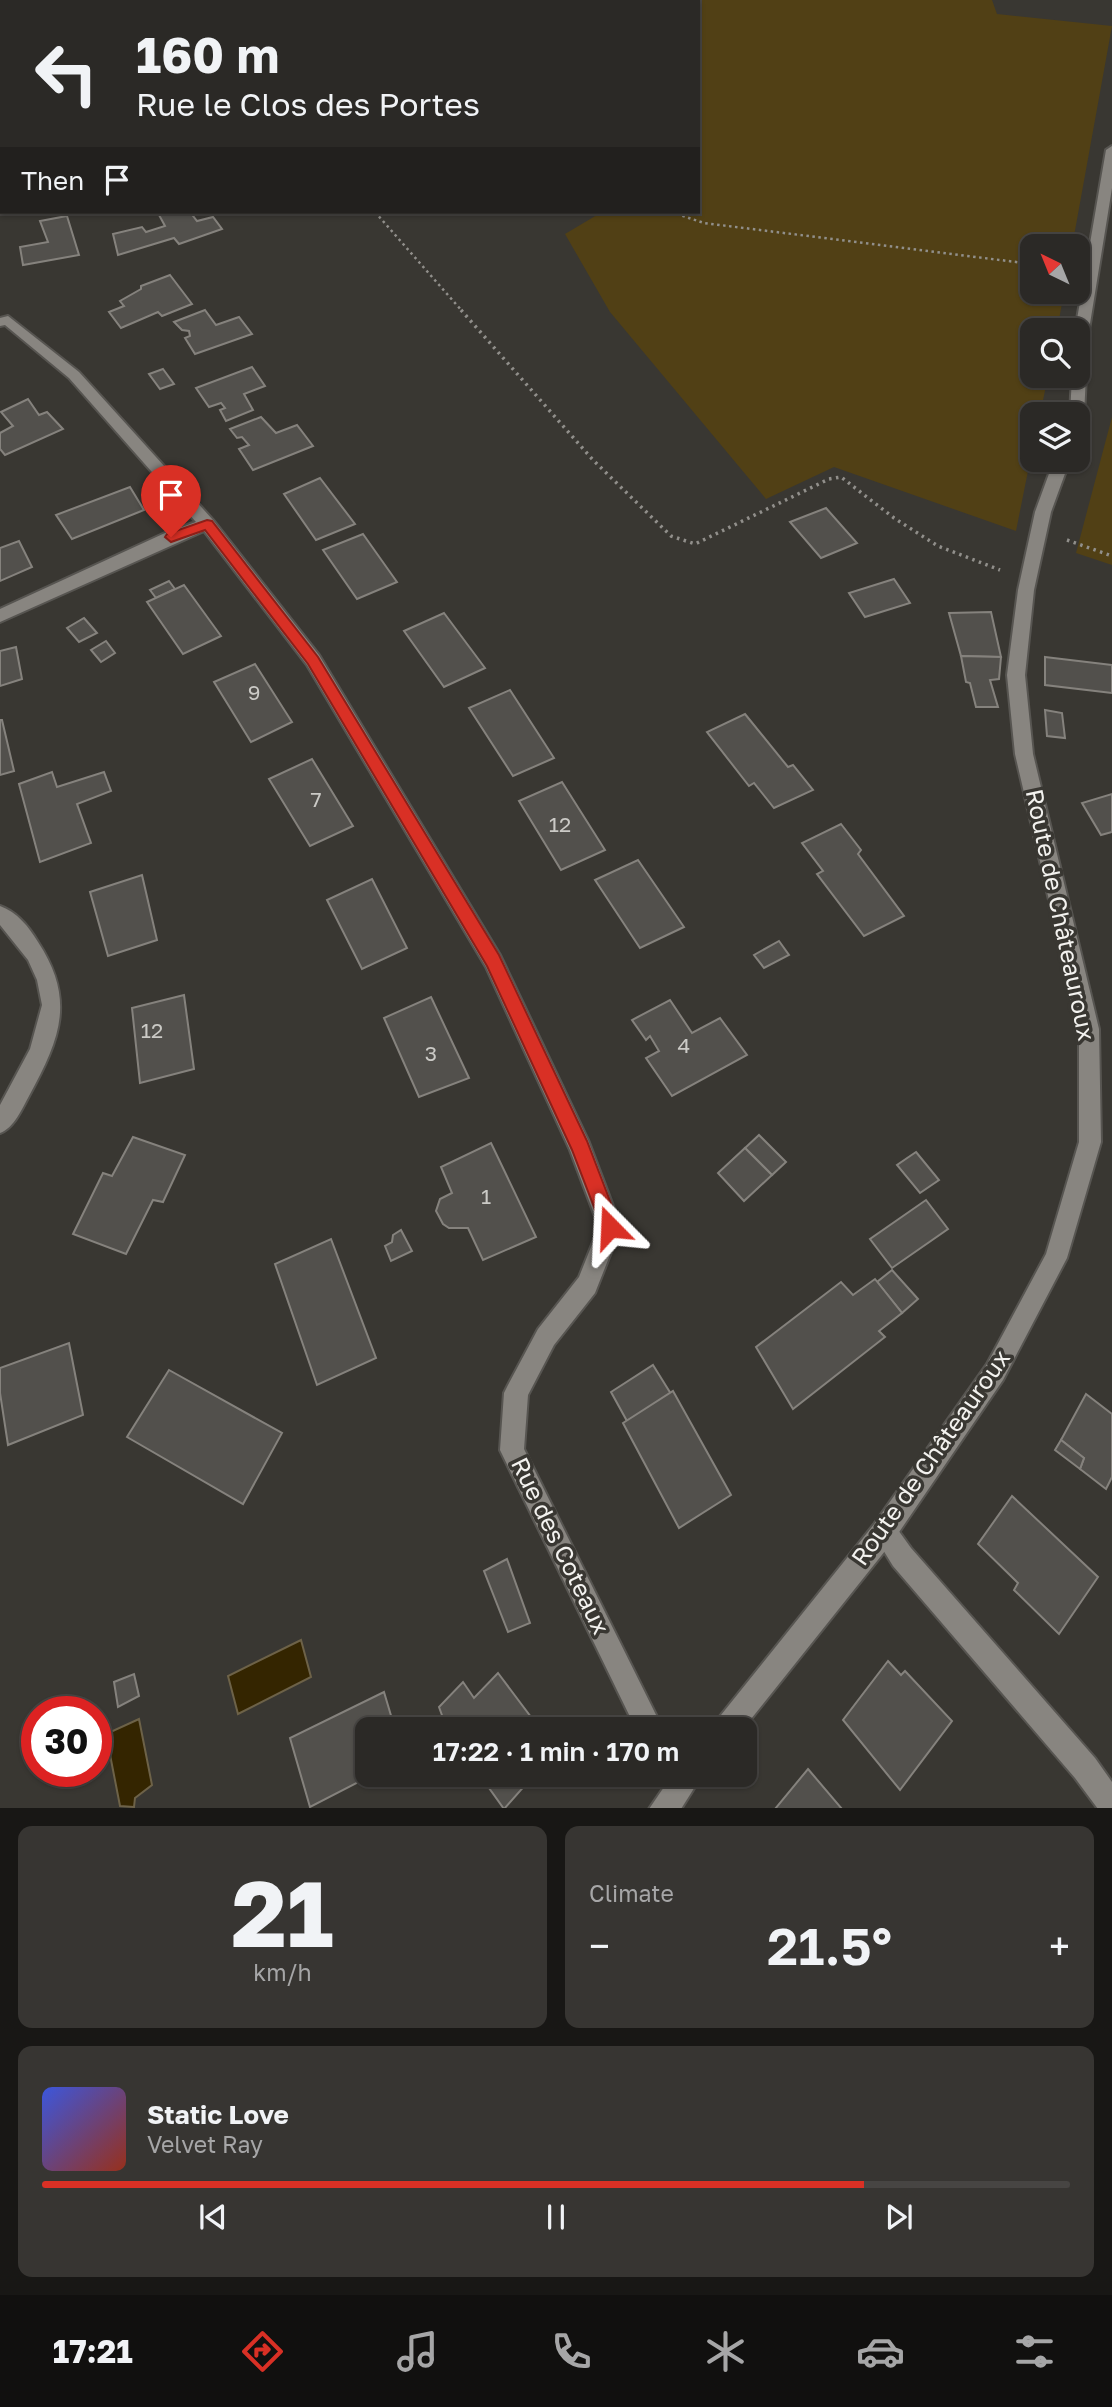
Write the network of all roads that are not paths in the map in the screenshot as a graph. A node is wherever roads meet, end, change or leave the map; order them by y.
1 (1112, 150) edge
2 (3, 318) edge
3 (1078, 402) edge
4 (1058, 472) edge
5 (207, 524) junction
6 (0, 616) edge
7 (0, 914) edge
8 (0, 1123) edge
9 (884, 1532) junction
10 (644, 1717) edge
11 (736, 1717) edge
12 (1112, 1805) edge

1 - 3 street
2 - 5 street, Rue des Coteaux
4 - 9 street, Route de Châteauroux
5 - 6 street
5 - 10 street, Rue des Coteaux
7 - 8 street
9 - 11 street, Route de Châteauroux
9 - 12 street

